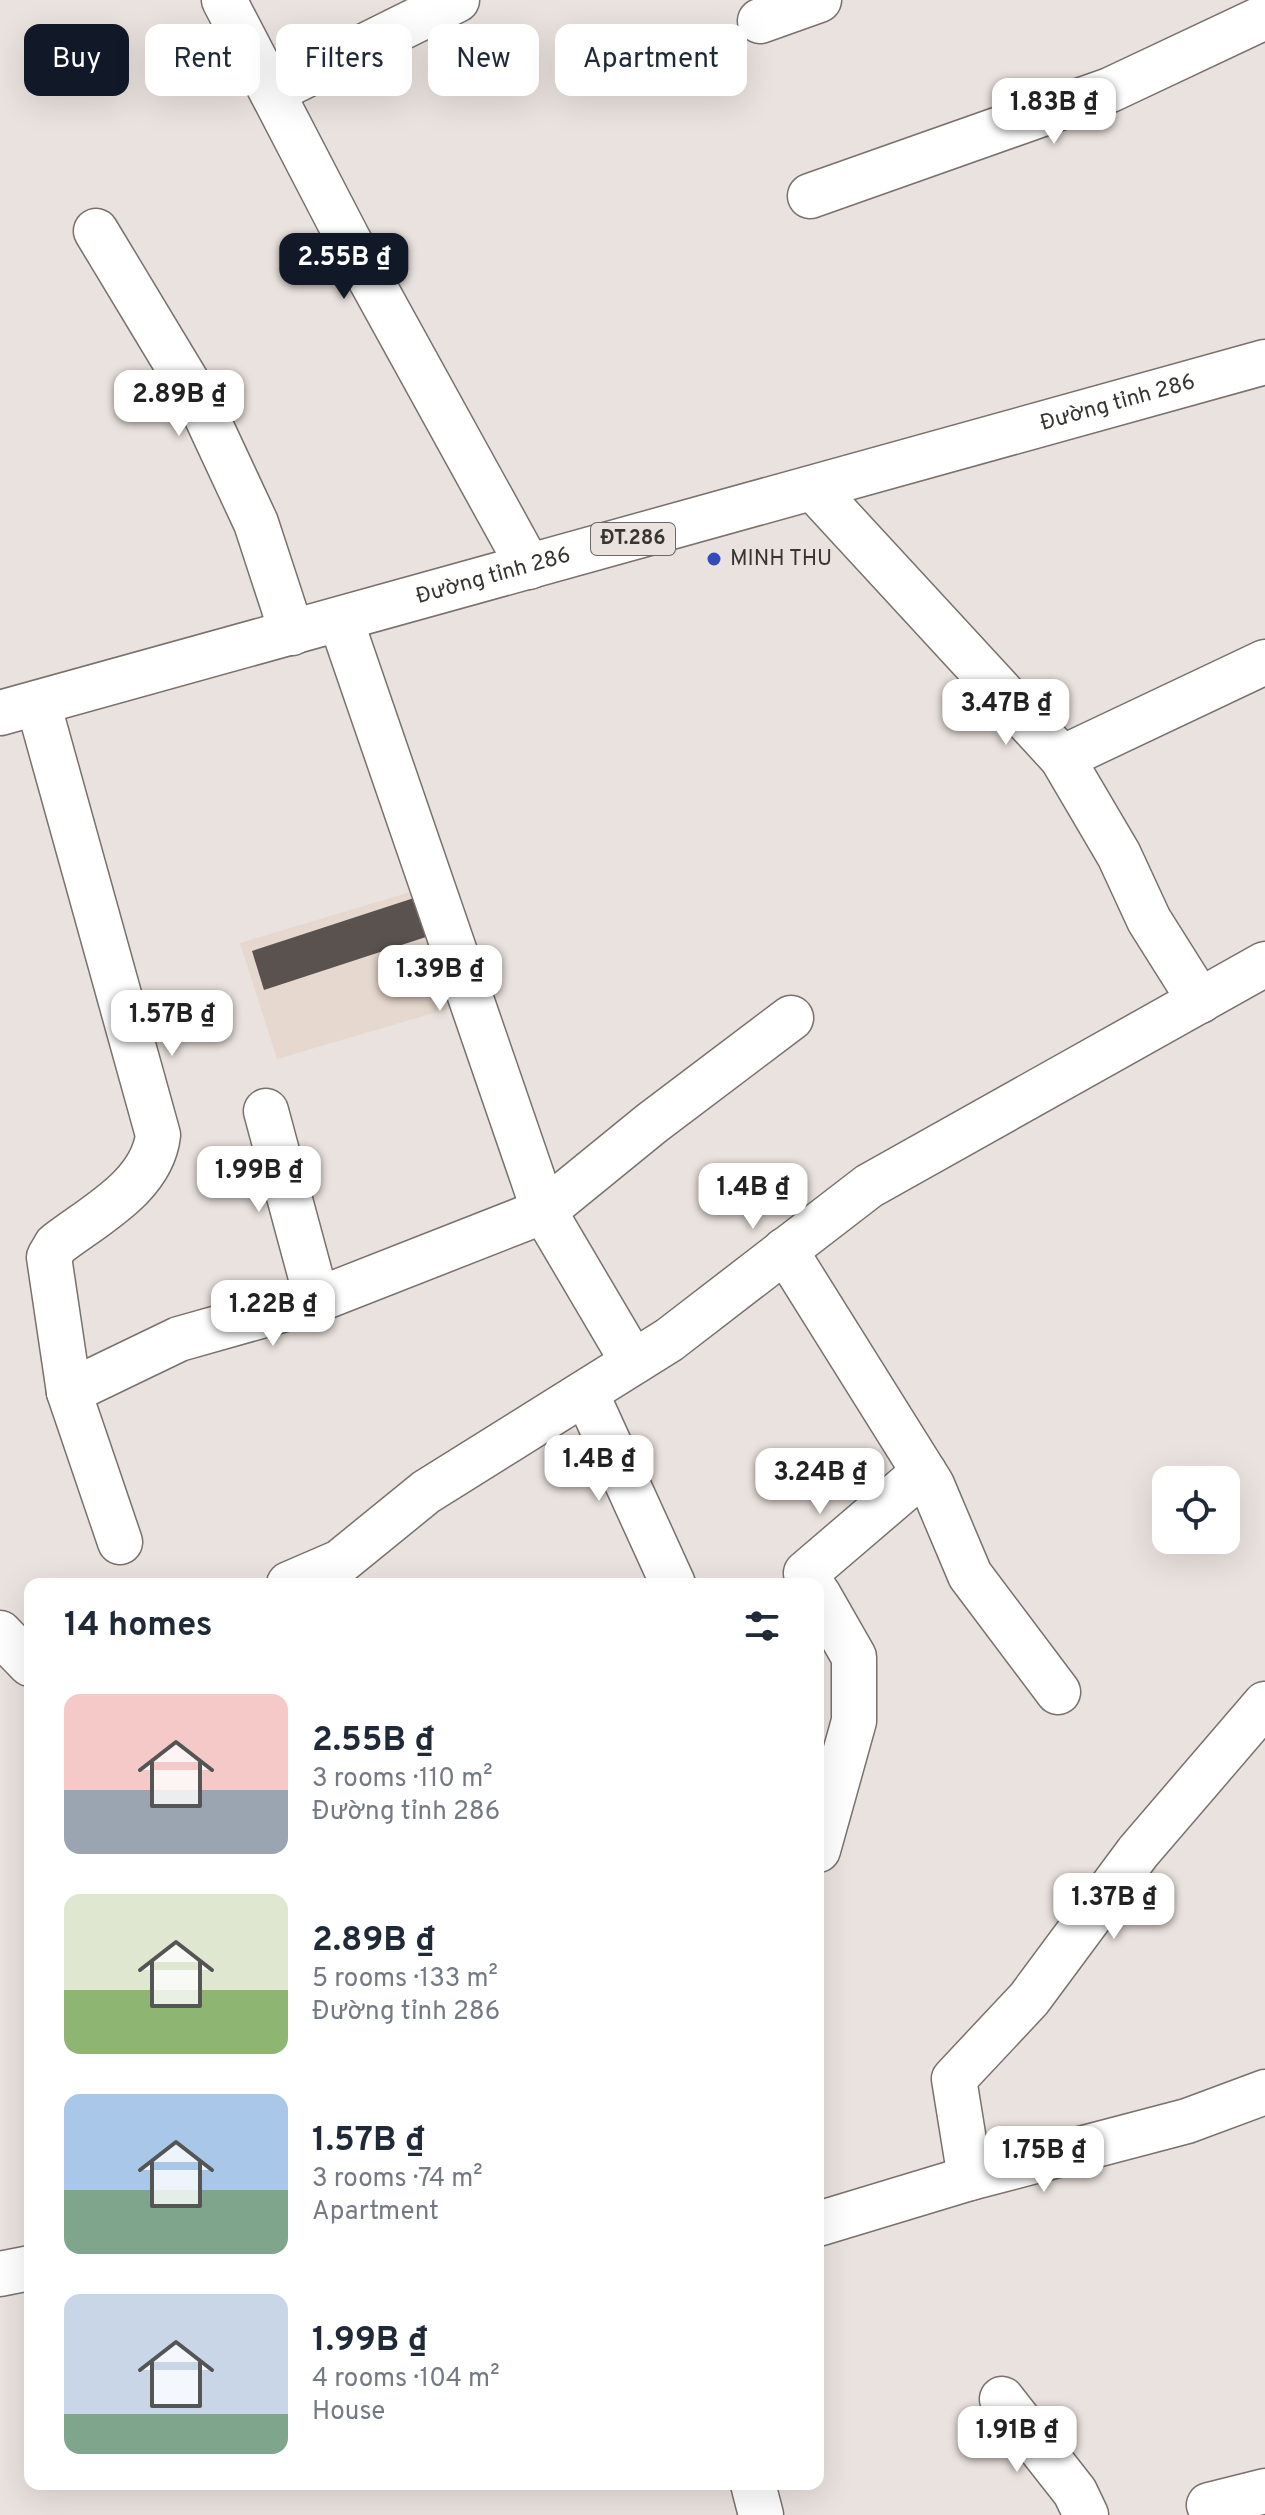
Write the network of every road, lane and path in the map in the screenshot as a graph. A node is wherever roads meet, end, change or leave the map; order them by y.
1 (224, 0) edge
2 (457, 0) edge
3 (819, 0) edge
4 (1265, 17) edge
5 (760, 21) dead end
6 (272, 92) junction
7 (810, 196) dead end
8 (96, 231) dead end
9 (1265, 362) edge
10 (814, 489) junction
11 (529, 567) junction
12 (341, 621) junction
13 (292, 633) junction
14 (1265, 662) edge
15 (19, 708) edge
16 (1062, 758) junction
17 (1265, 964) edge
18 (1200, 1001) junction
19 (791, 1018) dead end
20 (266, 1111) dead end
21 (544, 1211) junction
22 (785, 1250) junction
23 (317, 1300) junction
24 (633, 1362) junction
25 (69, 1392) junction
26 (586, 1393) junction
27 (924, 1472) junction
28 (120, 1542) dead end
29 (303, 1578) edge
30 (670, 1578) edge
31 (809, 1578) edge
32 (824, 1604) edge
33 (0, 1633) edge
34 (24, 1658) edge
35 (1058, 1692) dead end
36 (1265, 1704) edge
37 (824, 1828) edge
38 (1265, 2092) edge
39 (970, 2178) junction
40 (824, 2222) edge
41 (24, 2269) edge
42 (0, 2274) edge
43 (1002, 2399) dead end
44 (755, 2490) edge
45 (1265, 2491) edge
46 (1209, 2505) dead end
47 (761, 2515) edge
48 (1086, 2515) edge

1 - 6 street
2 - 6 street
3 - 5 street
4 - 7 street
6 - 11 street
8 - 13 street
9 - 10 street, Đường tỉnh 286 / ĐT.286
10 - 11 street, Đường tỉnh 286 / ĐT.286
10 - 16 street
11 - 12 street, Đường tỉnh 286 / ĐT.286
12 - 13 street, Đường tỉnh 286 / ĐT.286
12 - 21 street
13 - 15 street, Đường tỉnh 286 / ĐT.286
14 - 16 street
15 - 25 street
16 - 18 street
17 - 18 street
18 - 22 street
19 - 21 street
20 - 23 street
21 - 23 street
21 - 24 street
22 - 24 street
22 - 27 street
23 - 25 street
24 - 26 street
25 - 28 street
26 - 29 street
26 - 30 street
27 - 31 street
27 - 35 street
32 - 37 street
33 - 34 street
36 - 39 street
38 - 39 street
39 - 40 street
41 - 42 street
43 - 48 street
44 - 47 street
45 - 46 street

